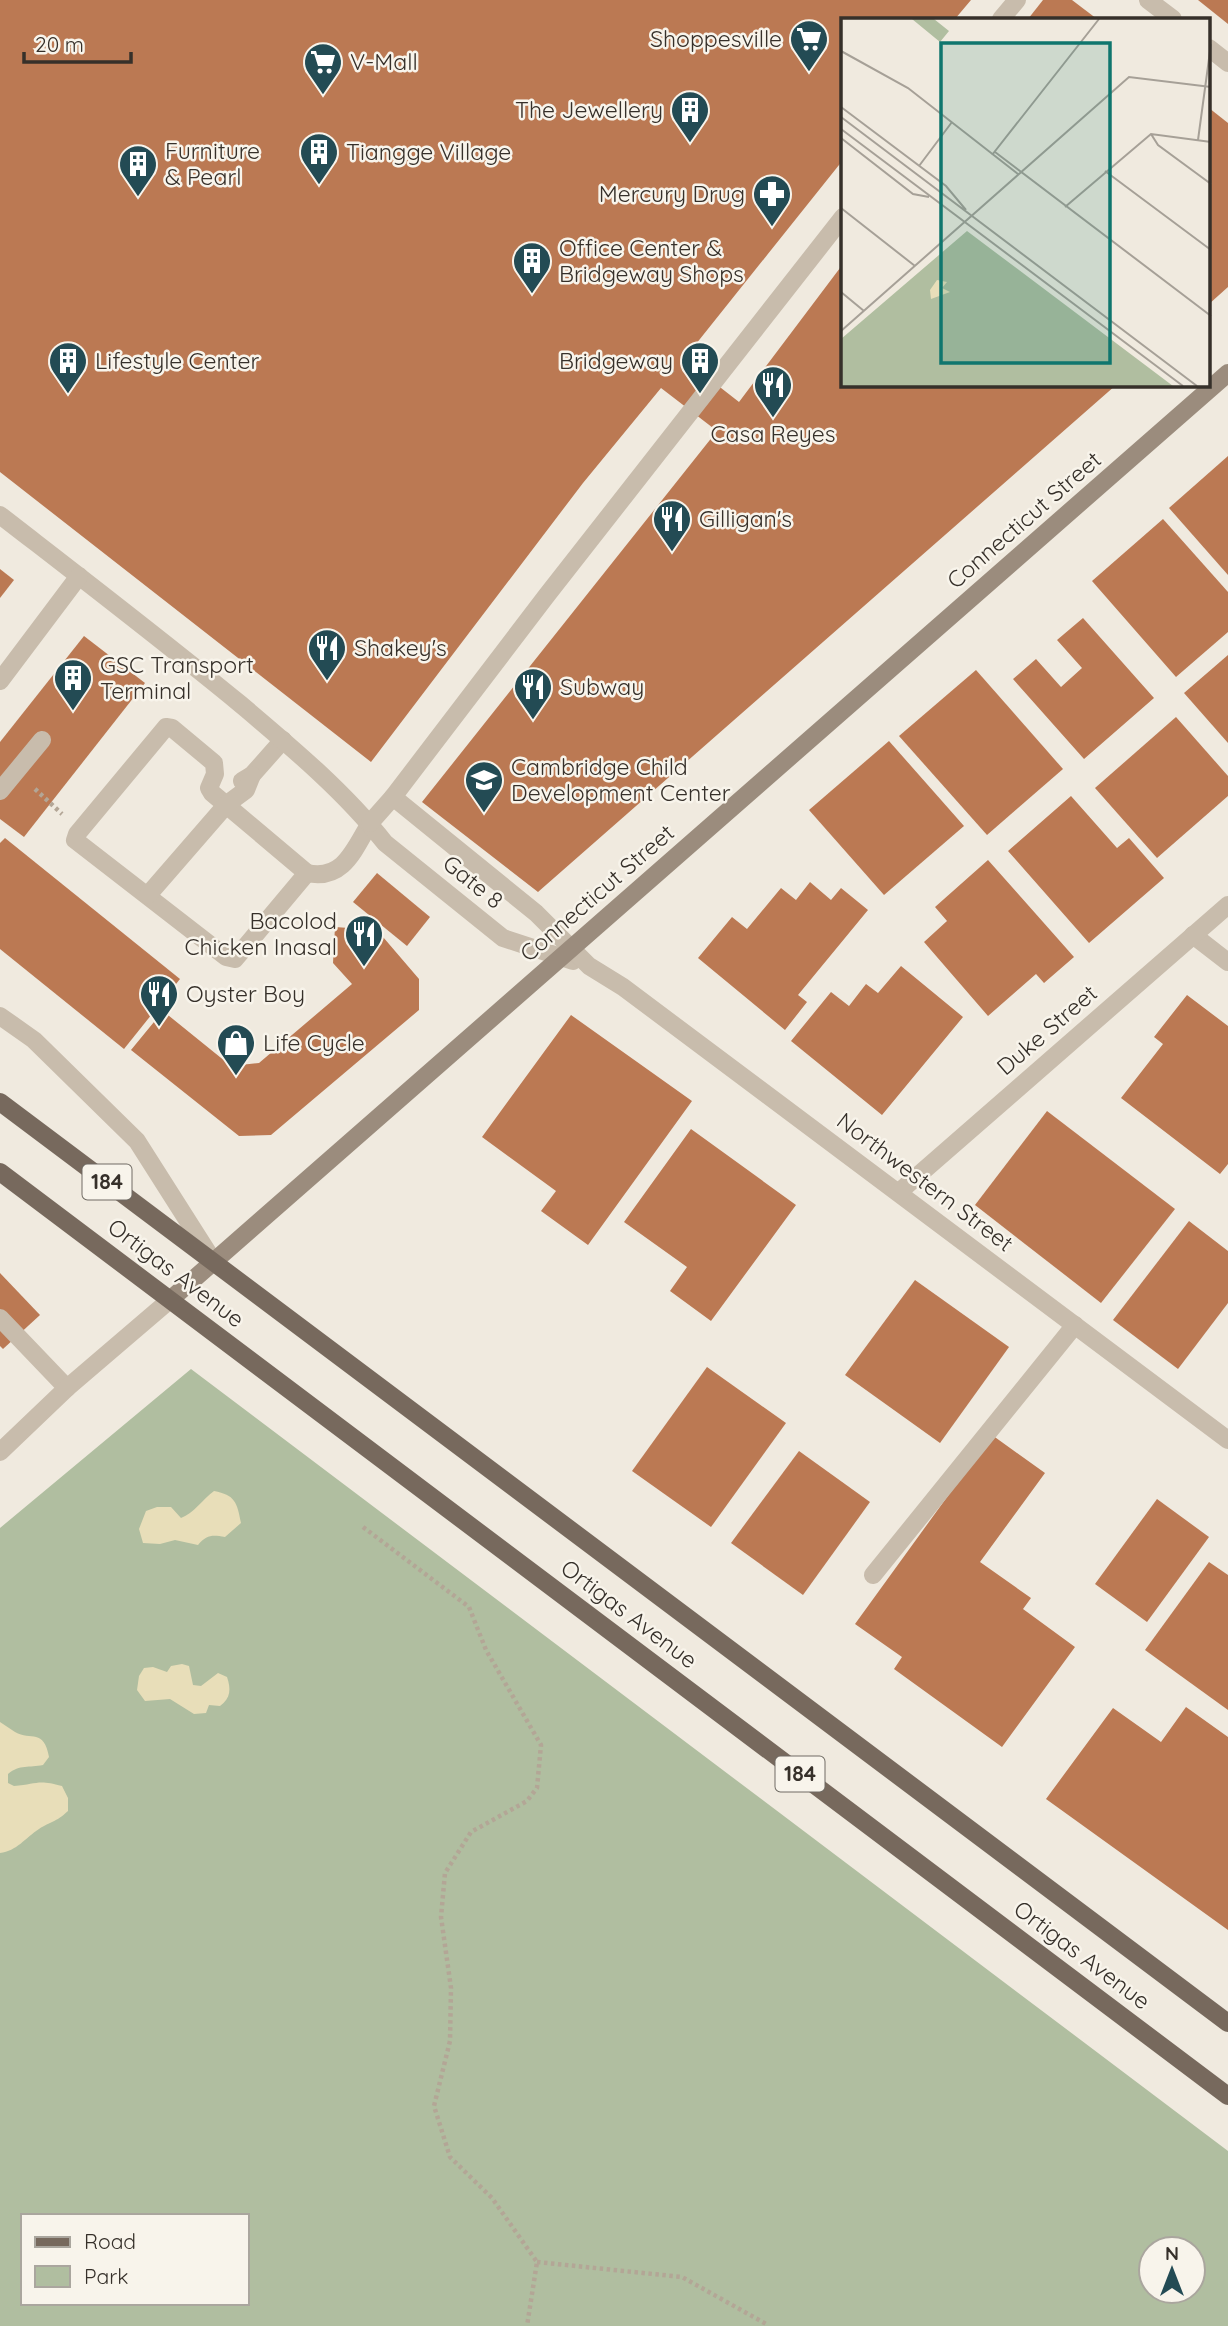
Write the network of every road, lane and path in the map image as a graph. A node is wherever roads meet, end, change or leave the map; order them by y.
1 (1017, 0) edge
2 (1148, 0) edge
3 (1002, 18) edge
4 (1171, 18) edge
5 (1210, 49) edge
6 (1228, 64) edge
7 (841, 220) edge
8 (665, 366) dead end
9 (673, 373) dead end
10 (1228, 373) edge
11 (0, 515) edge
12 (79, 576) junction
13 (0, 681) edge
14 (42, 740) dead end
15 (283, 740) junction
16 (15, 771) junction
17 (0, 791) edge
18 (393, 797) junction
19 (227, 804) junction
20 (370, 824) junction
21 (80, 830) junction
22 (307, 873) junction
23 (148, 895) junction
24 (1228, 905) edge
25 (1193, 935) junction
26 (565, 952) junction
27 (1228, 962) edge
28 (0, 1016) edge
29 (0, 1102) edge
30 (0, 1172) edge
31 (899, 1192) junction
32 (214, 1262) junction
33 (171, 1299) junction
34 (0, 1318) edge
35 (1075, 1325) junction
36 (67, 1388) junction
37 (1228, 1440) edge
38 (0, 1452) edge
39 (363, 1527) dead end
40 (873, 1575) dead end
41 (1228, 2023) edge
42 (1228, 2096) edge
43 (537, 2262) junction
44 (527, 2326) edge
45 (769, 2326) edge

1 - 3 street
2 - 4 street
5 - 6 street
7 - 18 street
8 - 9 path
10 - 26 street, Connecticut Street
11 - 12 street, Gate 8
12 - 13 street
12 - 15 street, Gate 8
14 - 16 street
15 - 19 street
15 - 20 street, Gate 8
16 - 17 street
16 - 21 path
18 - 20 street
18 - 26 street, Gate 8
19 - 21 street
19 - 22 street
19 - 23 street
20 - 22 street
20 - 26 street, Gate 8
21 - 23 street
22 - 23 street
24 - 25 street, Duke Street
25 - 27 street
25 - 31 street, Duke Street
26 - 31 street, Northwestern Street
26 - 32 street, Connecticut Street
28 - 32 street
29 - 32 main road, Ortigas Avenue / 184
30 - 33 main road, Ortigas Avenue / 184
31 - 35 street, Northwestern Street
32 - 33 street, Connecticut Street
32 - 41 main road, Ortigas Avenue / 184
33 - 36 street, Connecticut Street
33 - 42 main road, Ortigas Avenue / 184
34 - 36 street
35 - 37 street, Northwestern Street
35 - 40 street
36 - 38 street, Connecticut Street
39 - 43 path
43 - 44 path
43 - 45 path

